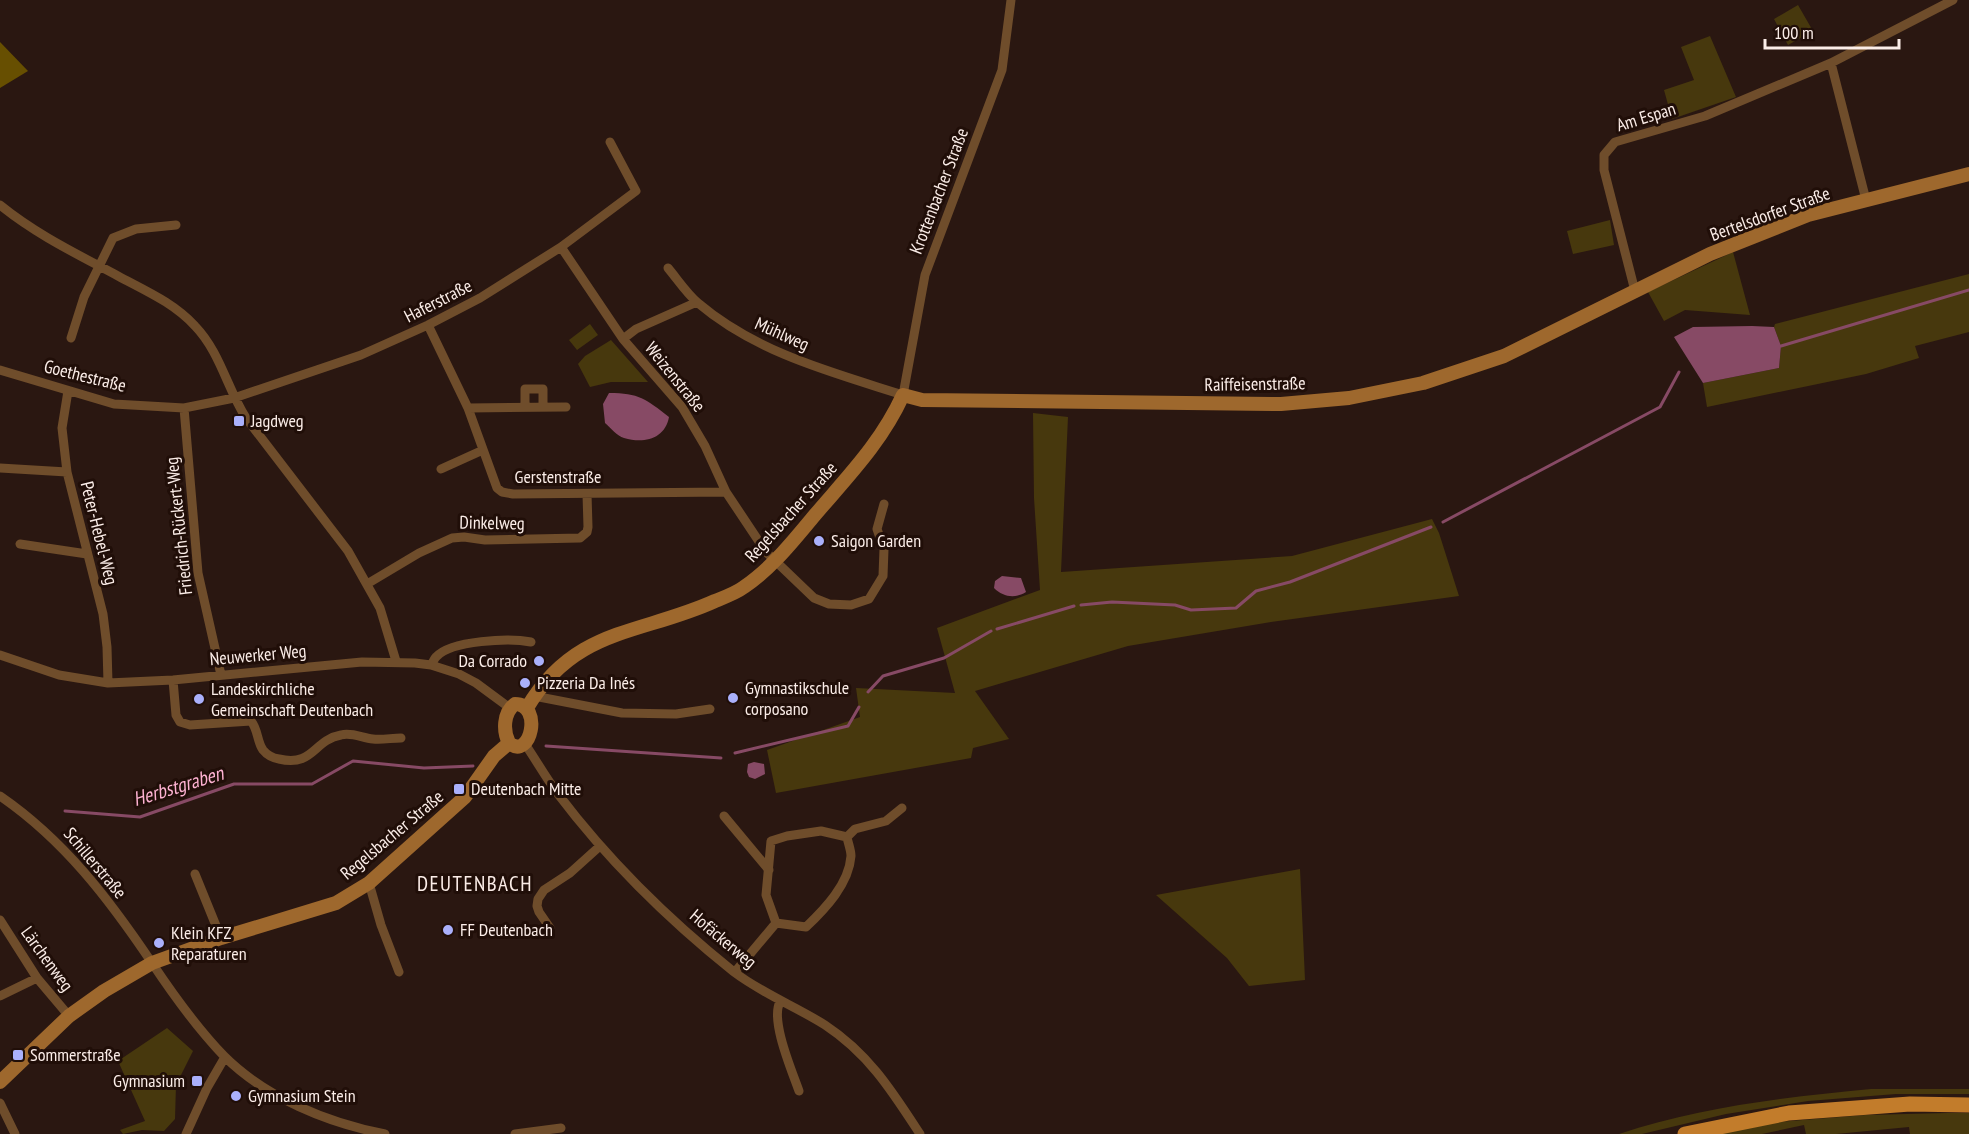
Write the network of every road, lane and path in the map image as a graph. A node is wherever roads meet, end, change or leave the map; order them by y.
1 (1011, 0) edge
2 (1953, 0) edge
3 (1831, 63) junction
4 (610, 142) dead end
5 (1969, 174) edge
6 (1866, 200) junction
7 (0, 205) edge
8 (176, 225) dead end
9 (561, 247) junction
10 (98, 266) junction
11 (668, 268) dead end
12 (1635, 291) junction
13 (697, 302) junction
14 (1592, 313) joint
15 (428, 325) junction
16 (71, 338) dead end
17 (623, 339) junction
18 (0, 370) edge
19 (68, 391) junction
20 (903, 395) junction
21 (234, 398) junction
22 (525, 407) junction
23 (543, 407) junction
24 (566, 407) dead end
25 (184, 408) junction
26 (468, 408) junction
27 (483, 450) junction
28 (0, 468) edge
29 (441, 469) dead end
30 (67, 472) junction
31 (726, 492) junction
32 (587, 494) junction
33 (884, 504) dead end
34 (20, 544) dead end
35 (87, 554) junction
36 (776, 560) junction
37 (367, 584) junction
38 (531, 642) dead end
39 (0, 655) edge
40 (396, 661) junction
41 (431, 665) junction
42 (221, 675) junction
43 (173, 680) junction
44 (108, 683) junction
45 (531, 702) junction
46 (510, 708) junction
47 (710, 709) dead end
48 (401, 738) dead end
49 (509, 743) junction
50 (525, 744) junction
51 (0, 796) edge
52 (902, 808) dead end
53 (724, 816) dead end
54 (847, 837) junction
55 (600, 846) junction
56 (769, 870) junction
57 (195, 874) dead end
58 (369, 883) junction
59 (0, 920) edge
60 (776, 923) junction
61 (550, 928) dead end
62 (221, 938) junction
63 (152, 963) junction
64 (399, 972) dead end
65 (735, 972) junction
66 (37, 978) junction
67 (0, 996) edge
68 (780, 1002) junction
69 (69, 1016) junction
70 (225, 1057) junction
71 (0, 1082) edge
72 (799, 1091) dead end
73 (0, 1103) edge
74 (1969, 1105) edge
75 (561, 1128) dead end
76 (15, 1134) edge
77 (186, 1134) edge
78 (385, 1134) edge
79 (515, 1134) edge
80 (920, 1134) edge
81 (1685, 1134) edge

1 - 20 street, Krottenbacher Straße
2 - 3 street, Am Espan
3 - 6 street
3 - 12 street, Am Espan
4 - 9 street, Haferstraße
5 - 6 street, Bertelsdorfer Straße
6 - 12 street, Bertelsdorfer Straße
7 - 10 street
8 - 10 street
9 - 15 street, Haferstraße
9 - 17 street, Weizenstraße
10 - 16 street
10 - 21 street
11 - 13 street, Mühlweg
12 - 14 street, Bertelsdorfer Straße
13 - 17 street
13 - 20 street, Mühlweg
14 - 20 street, Raiffeisenstraße
15 - 21 street, Haferstraße
15 - 26 street, Gerstenstraße
17 - 31 street, Weizenstraße
18 - 19 street, Goethestraße
19 - 25 street, Goethestraße
19 - 30 street, Peter-Hebel-Weg
20 - 36 street, Regelsbacher Straße
21 - 25 street, Goethestraße
21 - 37 street
22 - 23 street
22 - 23 street
22 - 26 street
23 - 24 street
25 - 42 street, Friedrich-Rückert-Weg
26 - 27 street, Gerstenstraße
27 - 29 street
27 - 32 street, Gerstenstraße
28 - 30 street
30 - 35 street, Peter-Hebel-Weg
31 - 32 street, Gerstenstraße
31 - 36 street, Weizenstraße
32 - 37 street, Dinkelweg
33 - 36 street, Weizenstraße
34 - 35 street
35 - 44 street, Peter-Hebel-Weg
36 - 45 street, Regelsbacher Straße
37 - 40 street
38 - 41 street
39 - 44 street, Neuwerker Weg
40 - 41 street, Neuwerker Weg
40 - 42 street, Neuwerker Weg
41 - 46 street, Neuwerker Weg
42 - 43 street, Neuwerker Weg
43 - 44 street, Neuwerker Weg
43 - 48 street
45 - 46 street
45 - 47 street
45 - 50 street
46 - 49 street
49 - 50 street
49 - 58 street, Regelsbacher Straße
50 - 55 street, Hofäckerweg
51 - 63 street, Schillerstraße
52 - 54 street
53 - 56 street
54 - 56 street
54 - 60 street
55 - 61 street
55 - 65 street, Hofäckerweg
56 - 60 street
57 - 62 street
58 - 62 street, Regelsbacher Straße
58 - 64 street
59 - 66 street, Lärchenweg
60 - 65 street
62 - 63 street, Regelsbacher Straße
63 - 69 street, Regelsbacher Straße
63 - 70 street, Schillerstraße
65 - 68 street, Hofäckerweg
66 - 67 street
66 - 69 street, Lärchenweg
68 - 72 street
68 - 80 street, Hofäckerweg
69 - 71 street, Regelsbacher Straße
70 - 77 street
70 - 78 street, Schillerstraße
73 - 76 street
74 - 81 main road
75 - 79 street

